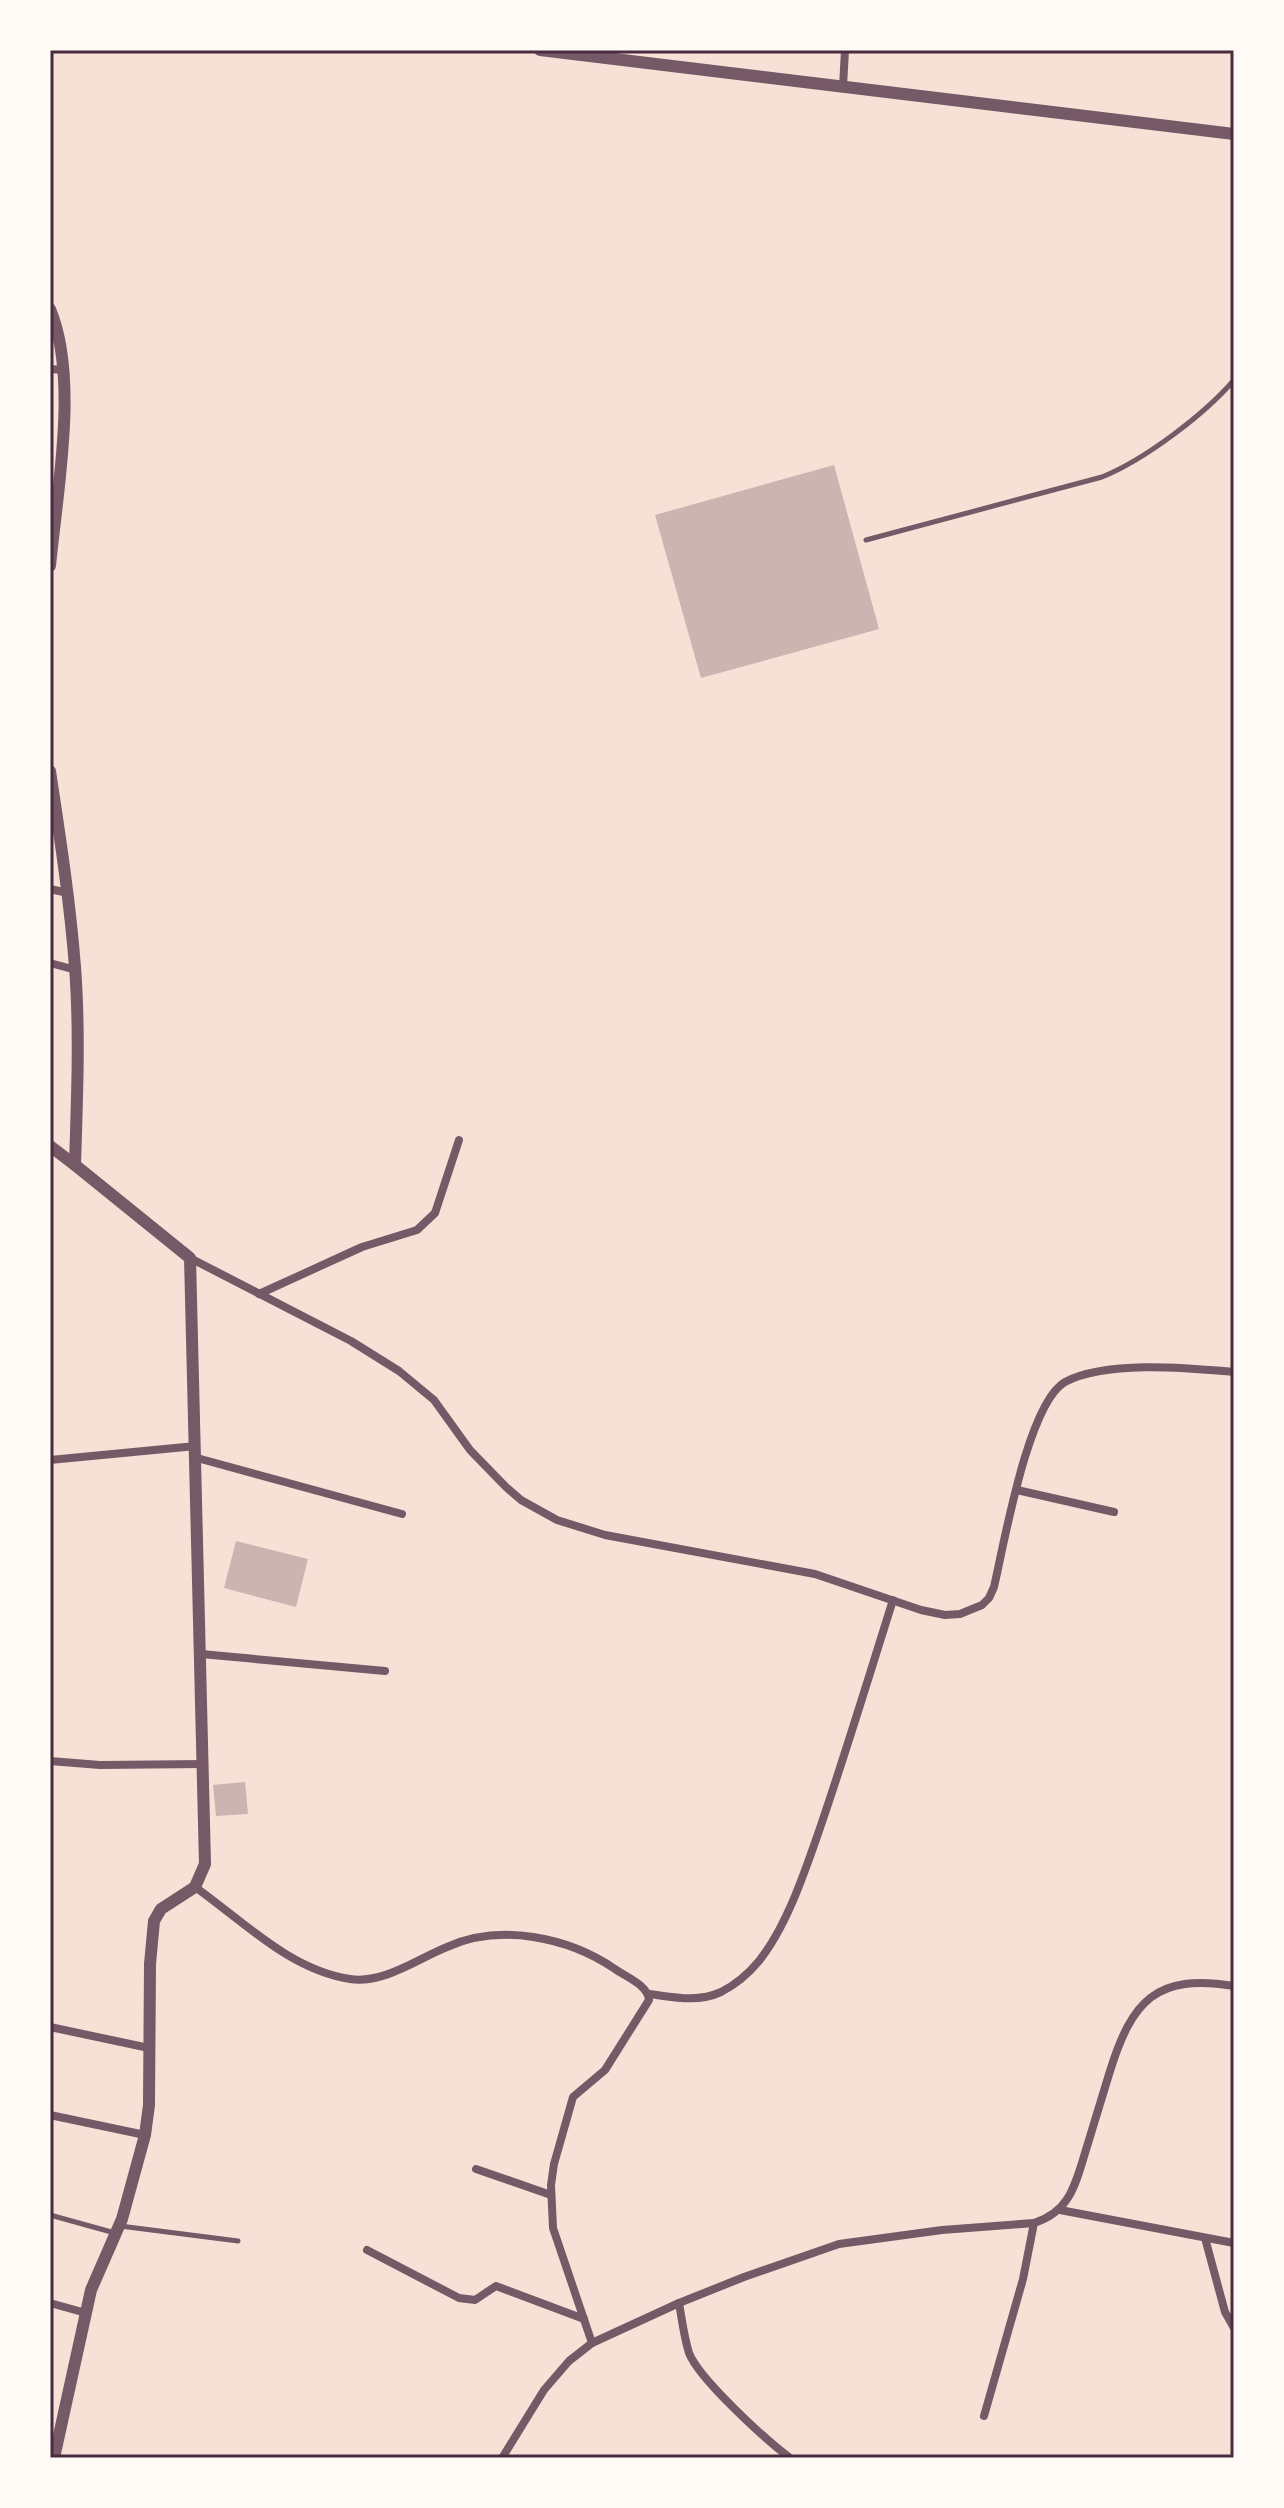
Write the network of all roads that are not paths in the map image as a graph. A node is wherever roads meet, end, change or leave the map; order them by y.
1 (540, 50) edge
2 (845, 50) edge
3 (843, 87) junction
4 (1234, 134) edge
5 (50, 309) edge
6 (50, 369) edge
7 (64, 370) junction
8 (1234, 380) edge
9 (56, 449) edge
10 (866, 540) dead end
11 (51, 552) edge
12 (50, 566) edge
13 (50, 771) edge
14 (50, 889) edge
15 (68, 893) junction
16 (50, 963) edge
17 (76, 970) junction
18 (459, 1140) dead end
19 (50, 1146) edge
20 (75, 1165) junction
21 (190, 1258) junction
22 (259, 1294) junction
23 (1234, 1372) edge
24 (196, 1452) junction
25 (50, 1460) edge
26 (1017, 1490) junction
27 (1114, 1512) dead end
28 (402, 1514) dead end
29 (893, 1600) junction
30 (201, 1654) junction
31 (385, 1671) dead end
32 (50, 1761) edge
33 (204, 1764) junction
34 (195, 1887) junction
35 (1234, 1986) edge
36 (649, 1994) junction
37 (50, 2027) edge
38 (149, 2048) junction
39 (50, 2115) edge
40 (145, 2135) junction
41 (476, 2169) dead end
42 (551, 2195) junction
43 (1060, 2210) junction
44 (50, 2215) edge
45 (1034, 2223) junction
46 (117, 2229) junction
47 (1205, 2238) junction
48 (238, 2241) dead end
49 (1234, 2243) edge
50 (367, 2250) dead end
51 (50, 2303) edge
52 (679, 2303) junction
53 (86, 2313) junction
54 (584, 2319) junction
55 (1234, 2328) edge
56 (592, 2343) junction
57 (984, 2416) dead end
58 (54, 2458) edge
59 (502, 2458) edge
60 (790, 2458) edge

1 - 3 street
2 - 3 street
3 - 4 street
5 - 7 street
6 - 7 street
7 - 9 street
8 - 10 lane
9 - 11 street
11 - 12 street
13 - 15 street
14 - 15 street
15 - 17 street
16 - 17 street
17 - 20 street
18 - 22 street
19 - 20 street
20 - 21 street
21 - 22 street
21 - 24 street
22 - 29 street
23 - 26 street
24 - 25 street
24 - 28 street
24 - 30 street
26 - 27 street
26 - 29 street
29 - 36 street
30 - 31 street
30 - 33 street
32 - 33 street
33 - 34 street
34 - 36 street
34 - 38 street
35 - 43 street
36 - 42 street
37 - 38 street
38 - 40 street
39 - 40 street
40 - 46 street
41 - 42 street
42 - 54 street
43 - 45 street
43 - 47 street
44 - 46 lane
45 - 52 street
45 - 57 street
46 - 48 lane
46 - 53 street
47 - 49 street
47 - 55 street
50 - 54 street
51 - 53 street
52 - 56 street
52 - 60 street
53 - 58 street
54 - 56 street
56 - 59 street

